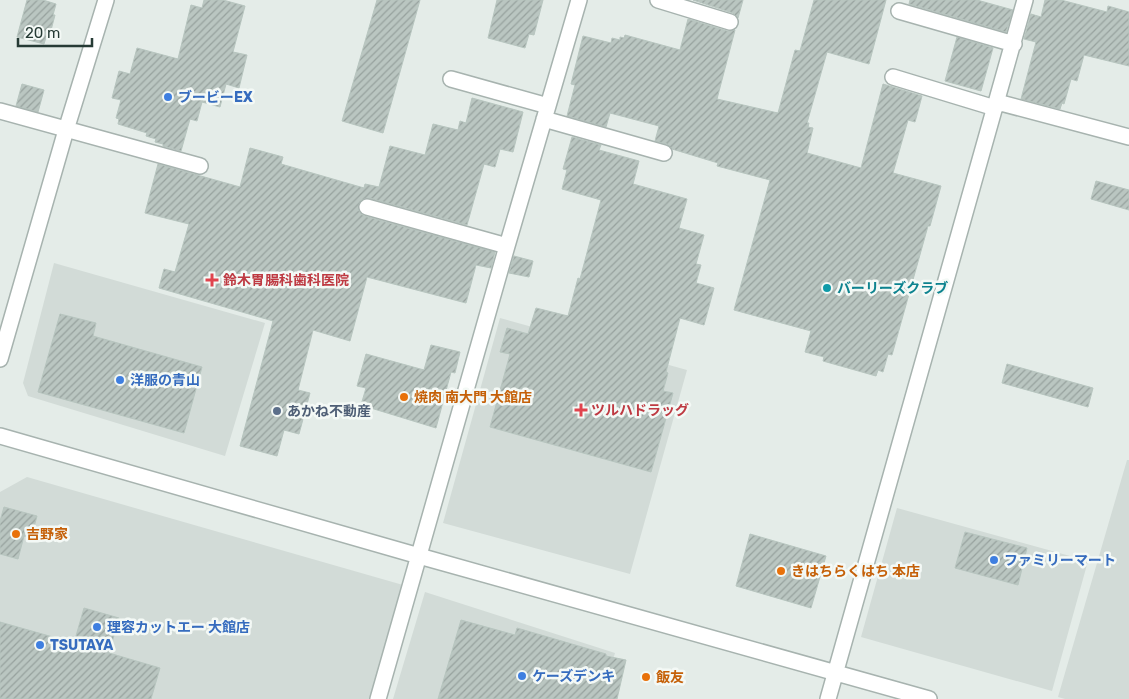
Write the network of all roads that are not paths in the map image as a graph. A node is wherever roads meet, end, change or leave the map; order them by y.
1 (106, 0) edge
2 (579, 0) edge
3 (658, 0) edge
4 (1025, 0) edge
5 (899, 11) dead end
6 (730, 22) dead end
7 (1014, 44) junction
8 (451, 78) dead end
9 (894, 78) dead end
10 (996, 105) junction
11 (0, 111) edge
12 (546, 113) junction
13 (66, 130) junction
14 (1129, 137) edge
15 (664, 153) dead end
16 (200, 166) dead end
17 (368, 208) dead end
18 (507, 246) junction
19 (0, 359) edge
20 (0, 436) edge
21 (419, 556) junction
22 (835, 673) junction
23 (378, 699) edge
24 (828, 699) edge
25 (929, 699) edge

1 - 13 street
2 - 12 street
3 - 6 street
4 - 7 street
5 - 7 street
7 - 10 street
8 - 12 street
9 - 10 street
10 - 14 street
10 - 22 street
11 - 13 street
12 - 15 street
12 - 18 street
13 - 16 street
13 - 19 street
17 - 18 street
18 - 21 street
20 - 21 street
21 - 22 street
21 - 23 street
22 - 24 street
22 - 25 street

